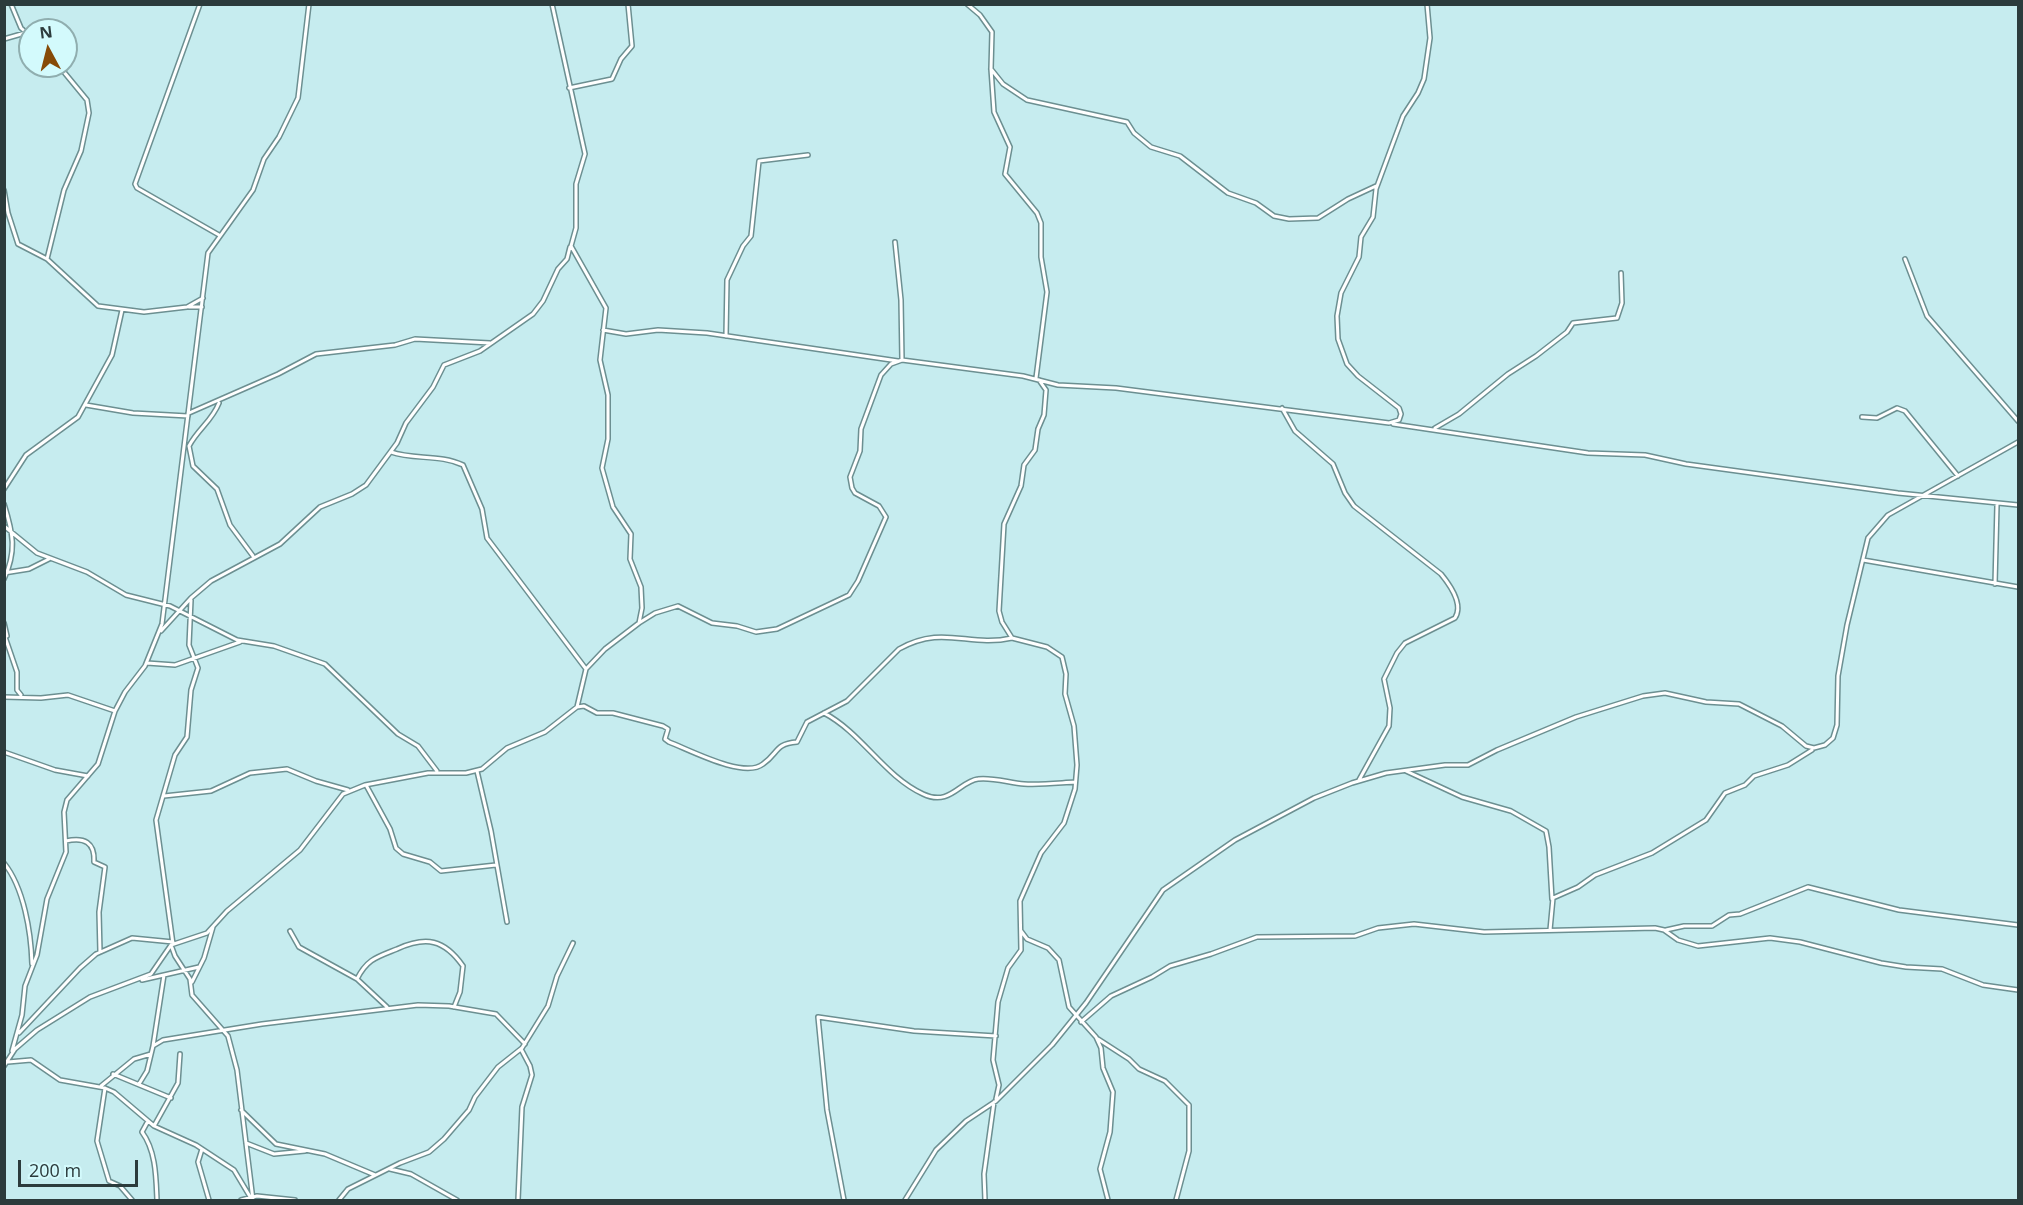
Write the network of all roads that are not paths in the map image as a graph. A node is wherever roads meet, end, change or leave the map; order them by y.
1 (11, 4) edge
2 (200, 4) edge
3 (309, 4) edge
4 (552, 4) edge
5 (628, 4) edge
6 (967, 4) edge
7 (1427, 4) edge
8 (18, 18) edge
9 (991, 69) junction
10 (69, 78) edge
11 (568, 88) junction
12 (808, 155) dead end
13 (1377, 186) junction
14 (4, 190) edge
15 (219, 235) junction
16 (895, 243) dead end
17 (571, 246) junction
18 (46, 259) junction
19 (1905, 259) dead end
20 (1621, 273) dead end
21 (203, 298) junction
22 (187, 307) junction
23 (202, 307) junction
24 (122, 310) junction
25 (603, 330) junction
26 (726, 336) junction
27 (492, 343) junction
28 (901, 361) junction
29 (1037, 379) junction
30 (219, 401) junction
31 (86, 405) junction
32 (1282, 408) junction
33 (188, 414) junction
34 (1862, 417) dead end
35 (2019, 422) edge
36 (1390, 423) junction
37 (1433, 428) junction
38 (2019, 442) edge
39 (189, 446) junction
40 (185, 452) junction
41 (391, 452) junction
42 (1958, 476) junction
43 (4, 489) edge
44 (1922, 495) junction
45 (4, 504) edge
46 (1997, 505) junction
47 (2019, 506) edge
48 (4, 526) edge
49 (13, 532) junction
50 (253, 556) junction
51 (49, 559) junction
52 (1863, 560) junction
53 (6, 572) edge
54 (4, 579) edge
55 (1995, 584) junction
56 (2019, 587) edge
57 (191, 598) junction
58 (165, 604) junction
59 (180, 611) junction
60 (189, 616) junction
61 (4, 623) edge
62 (639, 623) junction
63 (160, 632) junction
64 (6, 635) edge
65 (1012, 638) junction
66 (242, 642) junction
67 (194, 658) junction
68 (147, 663) junction
69 (586, 669) junction
70 (22, 696) junction
71 (4, 697) edge
72 (577, 706) junction
73 (115, 711) junction
74 (824, 713) junction
75 (1814, 748) junction
76 (4, 752) edge
77 (436, 771) junction
78 (477, 771) junction
79 (1404, 771) junction
80 (88, 776) junction
81 (1359, 781) junction
82 (1076, 782) junction
83 (365, 785) junction
84 (349, 790) junction
85 (164, 796) junction
86 (66, 841) junction
87 (4, 863) edge
88 (496, 866) junction
89 (1551, 900) junction
90 (507, 922) dead end
91 (2019, 925) edge
92 (213, 926) junction
93 (1020, 929) junction
94 (1550, 930) junction
95 (1664, 930) junction
96 (290, 931) dead end
97 (573, 943) dead end
98 (173, 944) junction
99 (100, 952) junction
100 (199, 967) junction
101 (32, 969) junction
102 (185, 971) junction
103 (164, 975) junction
104 (357, 979) junction
105 (136, 981) junction
106 (191, 983) junction
107 (2019, 990) edge
108 (387, 1007) junction
109 (453, 1007) junction
110 (1076, 1016) junction
111 (1081, 1022) junction
112 (225, 1031) junction
113 (18, 1034) junction
114 (996, 1036) junction
115 (1097, 1038) junction
116 (525, 1044) junction
117 (153, 1047) junction
118 (521, 1049) junction
119 (12, 1053) junction
120 (151, 1054) junction
121 (180, 1054) dead end
122 (6, 1064) edge
123 (113, 1074) junction
124 (138, 1084) junction
125 (102, 1087) junction
126 (171, 1098) junction
127 (995, 1101) junction
128 (241, 1110) junction
129 (148, 1121) junction
130 (154, 1126) junction
131 (246, 1143) junction
132 (202, 1149) junction
133 (308, 1152) junction
134 (389, 1168) junction
135 (375, 1175) junction
136 (252, 1199) edge
137 (132, 1200) edge
138 (157, 1200) edge
139 (209, 1200) edge
140 (241, 1200) edge
141 (295, 1200) edge
142 (338, 1200) edge
143 (457, 1200) edge
144 (518, 1200) edge
145 (844, 1200) edge
146 (905, 1200) edge
147 (985, 1200) edge
148 (1108, 1200) edge
149 (1176, 1200) edge

1 - 8 street
2 - 15 street
3 - 15 street
4 - 11 street
5 - 11 street
6 - 9 street
7 - 13 street
9 - 13 street
9 - 29 street
10 - 18 street
11 - 17 street
12 - 26 street
13 - 36 street
14 - 18 street
15 - 21 street
16 - 28 street
17 - 25 street
17 - 27 street
18 - 24 street
19 - 35 street
20 - 37 street
21 - 22 street
21 - 23 street
22 - 23 street
22 - 24 street
23 - 33 street
24 - 31 street
25 - 26 street
25 - 62 street
26 - 28 street
27 - 30 street
27 - 41 street
28 - 29 street
28 - 62 street
29 - 32 street
29 - 65 street
30 - 33 street
30 - 39 street
31 - 33 street
31 - 43 street
32 - 36 street
32 - 81 street
33 - 40 street
34 - 42 street
36 - 37 street
37 - 44 street
38 - 42 street
39 - 40 street
39 - 50 street
40 - 58 street
41 - 50 street
41 - 69 street
42 - 44 street
44 - 46 street
44 - 52 street
45 - 49 street
46 - 47 street
46 - 55 street
48 - 49 street
49 - 51 street
49 - 53 street
50 - 57 street
51 - 53 street
51 - 58 street
52 - 55 street
52 - 75 street
53 - 54 street
55 - 56 street
57 - 59 street
57 - 60 street
58 - 59 street
58 - 63 street
59 - 60 street
59 - 63 street
60 - 66 street
60 - 67 street
61 - 64 street
62 - 69 street
63 - 68 street
64 - 70 street
65 - 74 street
65 - 82 street
66 - 67 street
66 - 77 street
67 - 68 street
67 - 85 street
68 - 73 street
69 - 72 street
70 - 71 street
70 - 73 street
72 - 74 street
72 - 78 street
73 - 80 street
74 - 82 street
75 - 79 street
75 - 89 street
76 - 80 street
77 - 78 street
77 - 83 street
78 - 88 street
79 - 81 street
79 - 89 street
80 - 86 street
81 - 110 street
82 - 93 street
83 - 84 street
83 - 88 street
84 - 85 street
84 - 92 street
85 - 98 street
86 - 99 street
86 - 101 street
87 - 101 street
88 - 90 street
89 - 94 street
91 - 95 street
92 - 98 street
92 - 100 street
93 - 110 street
93 - 114 street
94 - 95 street
94 - 111 street
95 - 107 street
96 - 104 street
97 - 116 street
98 - 99 street
98 - 102 street
98 - 105 street
99 - 113 street
100 - 102 street
100 - 106 street
101 - 113 street
102 - 103 street
102 - 106 street
103 - 105 street
103 - 117 street
104 - 108 street
104 - 109 street
105 - 119 street
106 - 112 street
108 - 109 street
108 - 112 street
109 - 116 street
110 - 111 street
110 - 127 street
111 - 115 street
112 - 117 street
112 - 128 street
113 - 119 street
114 - 127 street
114 - 145 street
115 - 148 street
115 - 149 street
116 - 118 street
117 - 120 street
118 - 134 street
118 - 144 street
119 - 122 street
120 - 123 street
120 - 124 street
121 - 126 street
122 - 125 street
123 - 124 street
123 - 125 street
124 - 126 street
125 - 129 street
125 - 137 street
126 - 130 street
127 - 146 street
127 - 147 street
128 - 131 street
128 - 133 street
129 - 130 street
129 - 138 street
130 - 132 street
131 - 133 street
131 - 136 street
132 - 136 street
132 - 139 street
133 - 135 street
134 - 135 street
134 - 143 street
135 - 142 street
136 - 140 street
136 - 141 street

